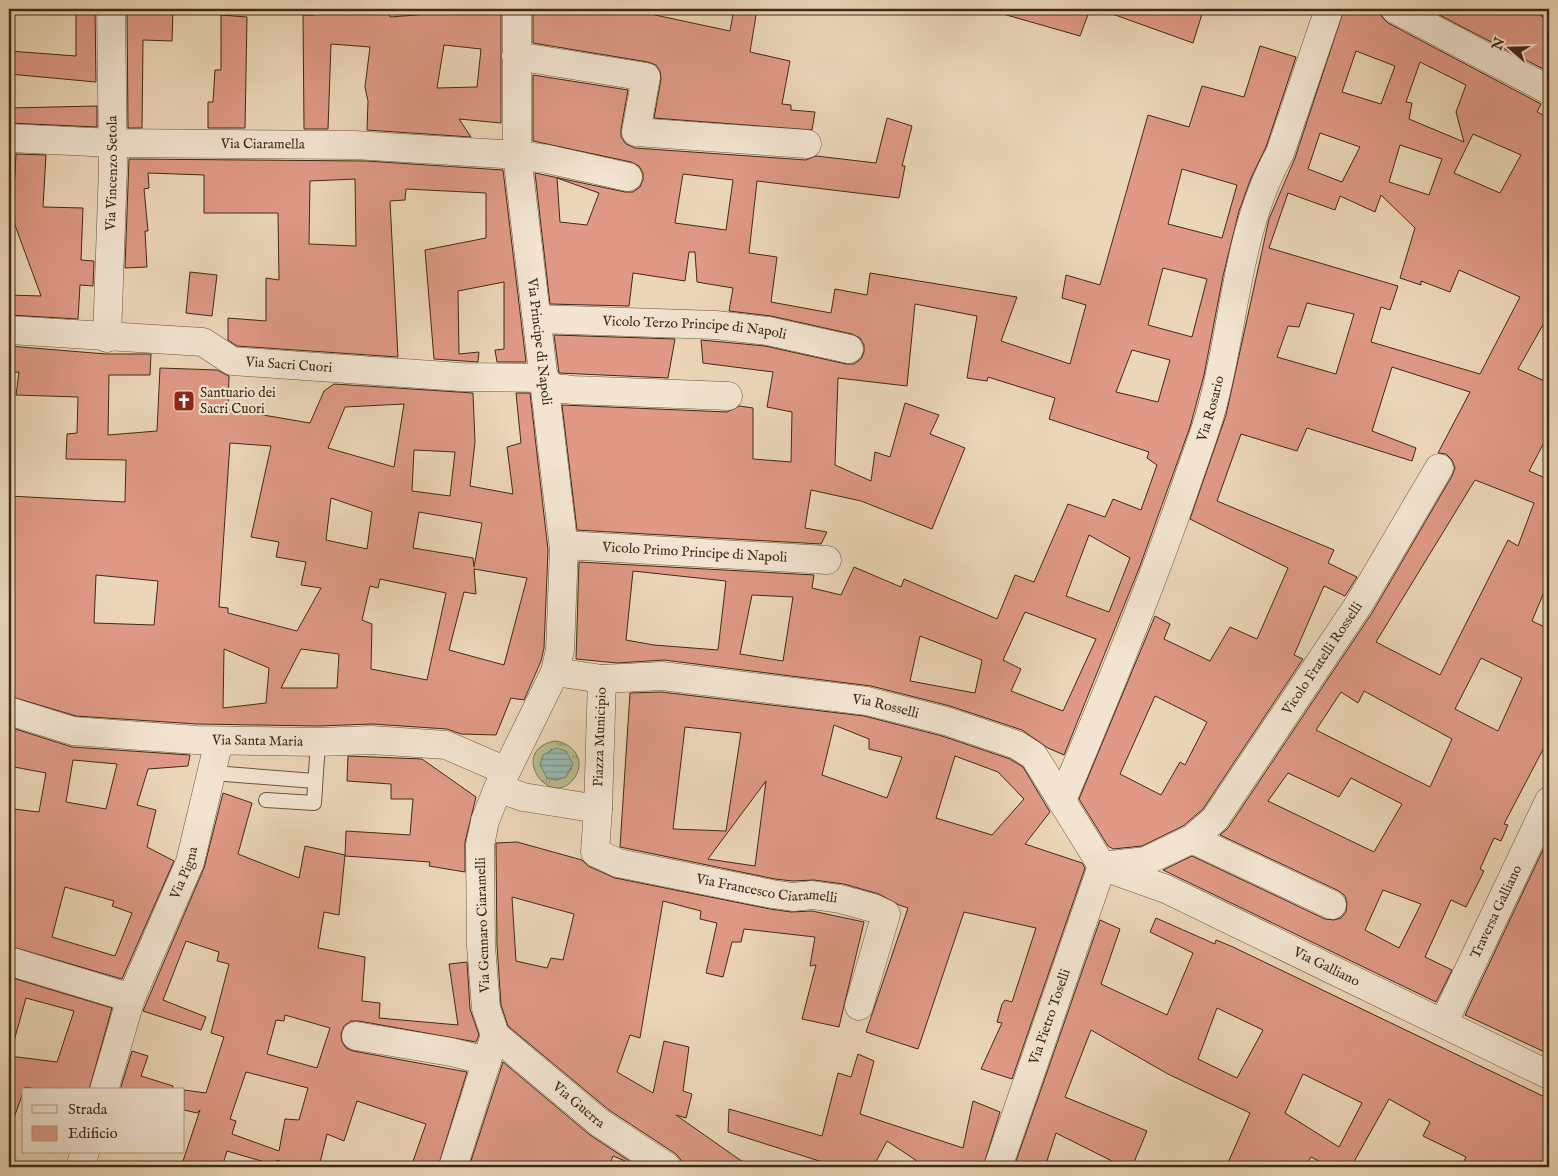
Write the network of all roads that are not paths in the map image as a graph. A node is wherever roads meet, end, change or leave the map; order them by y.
1 (111, 9) edge
2 (517, 9) edge
3 (1329, 9) edge
4 (1395, 9) edge
5 (1427, 16) edge
6 (516, 56) junction
7 (1549, 89) edge
8 (9, 138) edge
9 (114, 143) junction
10 (807, 144) dead end
11 (518, 155) junction
12 (628, 177) dead end
13 (537, 320) junction
14 (9, 330) edge
15 (107, 338) junction
16 (849, 349) dead end
17 (546, 383) junction
18 (728, 396) dead end
19 (1439, 468) dead end
20 (564, 545) junction
21 (827, 560) dead end
22 (555, 672) junction
23 (602, 679) junction
24 (9, 711) edge
25 (220, 741) junction
26 (318, 742) junction
27 (213, 773) junction
28 (502, 780) junction
29 (315, 781) junction
30 (266, 800) dead end
31 (1062, 800) junction
32 (1549, 801) edge
33 (598, 809) junction
34 (1192, 839) junction
35 (1102, 866) junction
36 (1332, 905) dead end
37 (9, 961) edge
38 (131, 998) junction
39 (859, 1006) dead end
40 (1444, 1022) junction
41 (356, 1036) dead end
42 (491, 1048) junction
43 (1549, 1075) edge
44 (105, 1088) edge
45 (84, 1154) edge
46 (80, 1167) edge
47 (453, 1167) edge
48 (667, 1167) edge
49 (998, 1167) edge

1 - 9 street, Via Vincenzo Setola
2 - 6 street, Via Principe di Napoli
3 - 31 street, Via Rosario
4 - 5 street
5 - 7 street
6 - 10 street
6 - 11 street, Via Principe di Napoli
8 - 9 street, Via Ciaramella
9 - 11 street, Via Ciaramella
9 - 15 street, Via Vincenzo Setola
11 - 12 street, Via Ciaramella
11 - 13 street, Via Principe di Napoli
13 - 16 street, Vicolo Terzo Principe di Napoli
13 - 17 street, Via Principe di Napoli
14 - 15 street, Via Sacri Cuori
15 - 17 street, Via Sacri Cuori
17 - 18 street, Via Sacri Cuori
17 - 20 street, Via Principe di Napoli
19 - 34 street, Vicolo Fratelli Rosselli
20 - 21 street, Vicolo Primo Principe di Napoli
20 - 22 street, Via Principe di Napoli
22 - 23 street, Piazza Municipio
22 - 28 street
23 - 31 street, Via Rosselli
23 - 33 street, Piazza Municipio
24 - 25 street, Via Santa Maria
25 - 26 street, Via Santa Maria
25 - 27 street, Via Pigna
26 - 28 street, Via Santa Maria
26 - 29 lane
27 - 29 lane
27 - 38 street, Via Pigna
28 - 33 street
28 - 42 street, Via Gennaro Ciaramelli
29 - 30 lane
31 - 35 street, Via Rosselli
32 - 40 street, Traversa Galliano
33 - 39 street, Via Francesco Ciaramelli
34 - 35 street, Vicolo Fratelli Rosselli
34 - 36 street
35 - 40 street, Via Galliano
35 - 49 street, Via Pietro Toselli
37 - 38 street
38 - 44 street, Via Pigna
40 - 43 street, Via Galliano
41 - 42 street
42 - 47 street
42 - 48 street, Via Guerra
45 - 46 street

